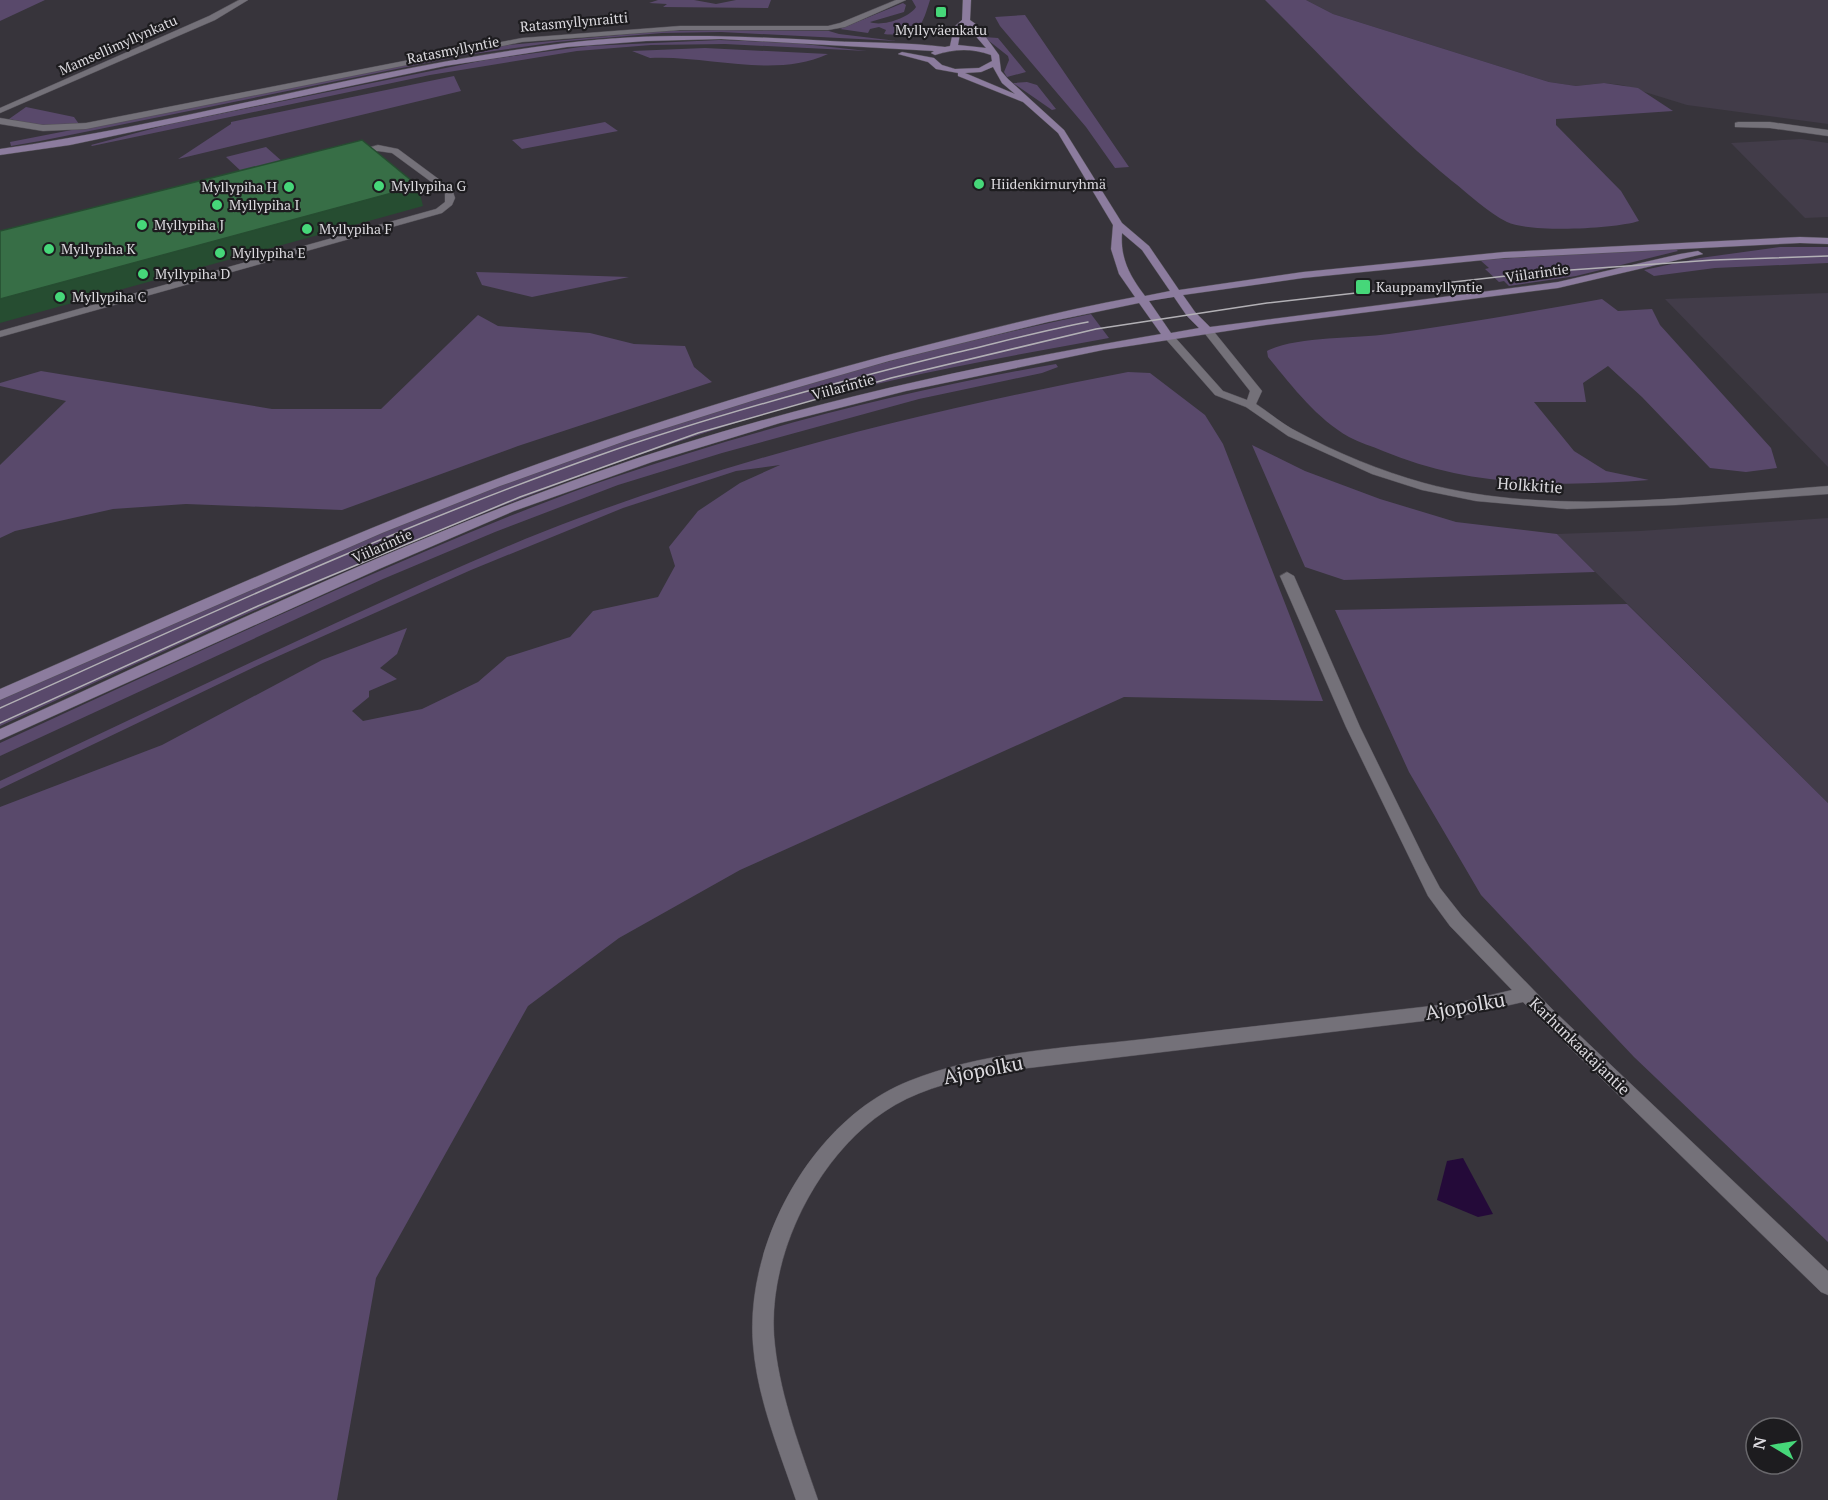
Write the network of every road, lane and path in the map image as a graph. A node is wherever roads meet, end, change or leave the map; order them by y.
1 (244, 0) edge
2 (902, 0) edge
3 (967, 0) edge
4 (966, 21) junction
5 (846, 44) junction
6 (953, 48) junction
7 (943, 49) junction
8 (992, 53) junction
9 (931, 60) junction
10 (996, 62) junction
11 (949, 70) junction
12 (1025, 101) junction
13 (0, 111) edge
14 (0, 121) edge
15 (1738, 125) dead end
16 (1828, 133) edge
17 (70, 142) junction
18 (0, 152) edge
19 (348, 155) edge
20 (0, 160) edge
21 (1118, 225) junction
22 (1828, 234) edge
23 (1800, 240) junction
24 (1828, 241) edge
25 (1744, 244) junction
26 (1177, 293) junction
27 (1142, 299) junction
28 (1207, 330) junction
29 (0, 334) edge
30 (1168, 336) junction
31 (1250, 405) junction
32 (1828, 489) edge
33 (1287, 576) dead end
34 (0, 695) edge
35 (0, 735) edge
36 (1526, 994) junction
37 (1828, 1285) edge
38 (807, 1500) edge

1 - 13 street, Mamsellimyllynkatu
2 - 14 street, Ratasmyllynraitti
3 - 4 main road
4 - 6 main road
4 - 8 main road
5 - 7 main road, Ratasmyllyntie
5 - 9 main road, Ratasmyllyntie
5 - 17 main road, Ratasmyllyntie
6 - 7 main road, Ratasmyllyntie
6 - 8 main road, Ratasmyllyntie
7 - 9 main road
8 - 10 main road
9 - 11 main road, Ratasmyllyntie
10 - 11 main road
10 - 12 main road
11 - 12 main road
12 - 21 main road
15 - 16 street
17 - 18 main road, Ratasmyllyntie
17 - 20 main road, Ratasmyllyntie
19 - 29 street
21 - 26 main road
21 - 27 main road
22 - 23 main road, Viilarintie
23 - 24 main road, Viilarintie
23 - 25 main road, Viilarintie
25 - 26 main road, Viilarintie
25 - 28 main road, Viilarintie
26 - 27 main road, Viilarintie
26 - 28 main road
27 - 30 main road
27 - 34 main road, Viilarintie
28 - 30 main road, Viilarintie
28 - 31 street
30 - 31 street, Holkkitie
30 - 35 main road, Viilarintie
31 - 32 street, Holkkitie
33 - 36 street, Karhunkaatajantie
36 - 37 street, Karhunkaatajantie
36 - 38 street, Ajopolku

